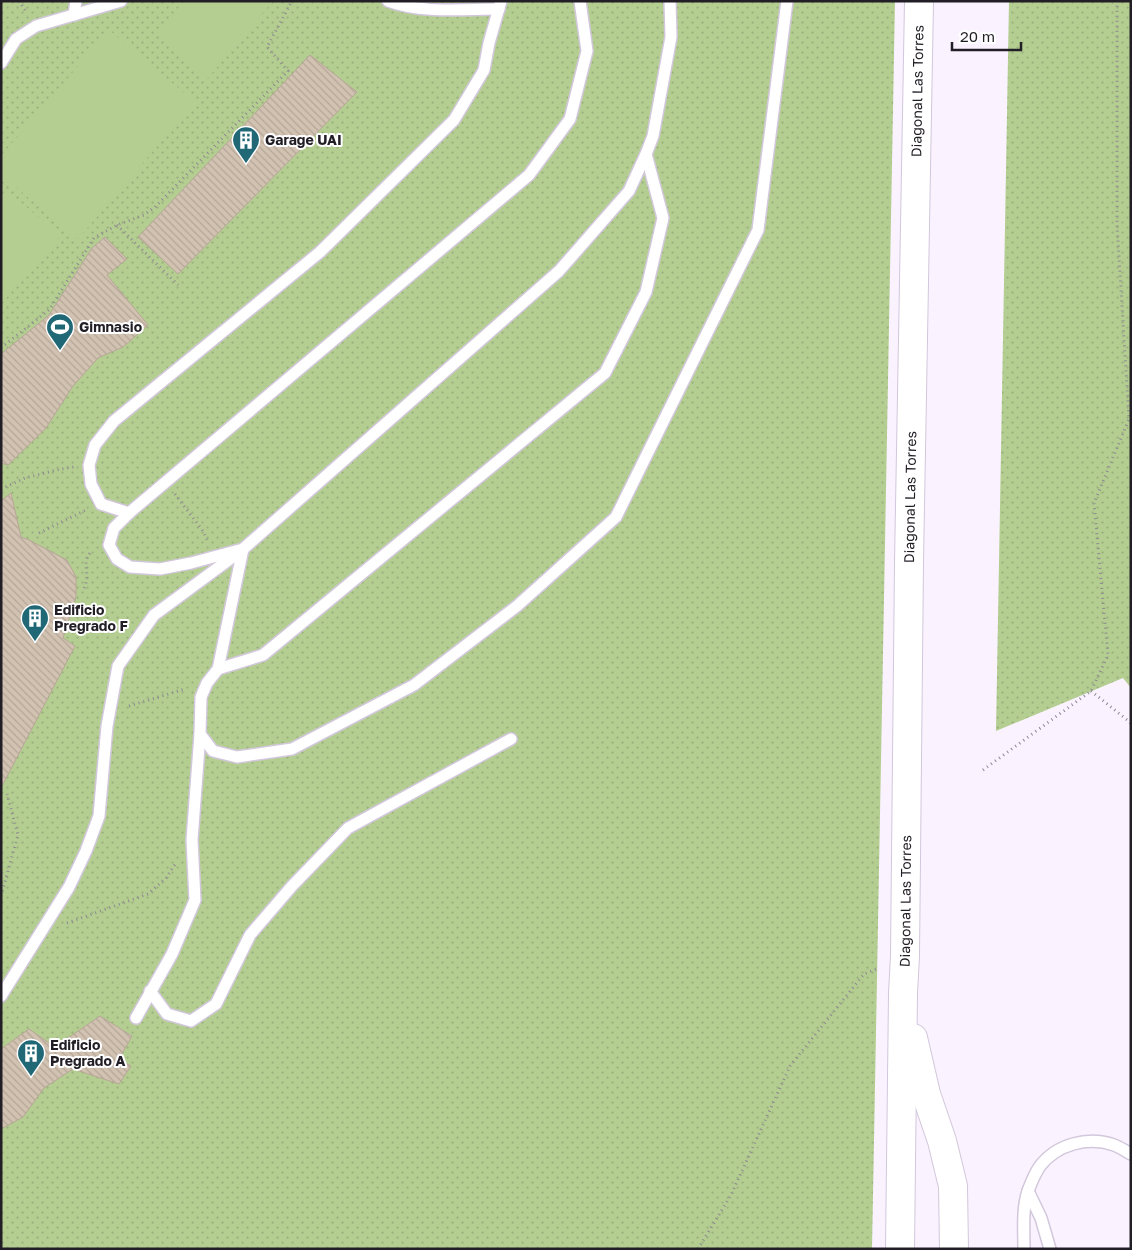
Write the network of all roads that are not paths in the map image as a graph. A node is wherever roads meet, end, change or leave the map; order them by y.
1 (76, 1) edge
2 (388, 1) edge
3 (580, 1) edge
4 (670, 1) edge
5 (787, 1) edge
6 (919, 1) edge
7 (120, 2) edge
8 (500, 5) edge
9 (74, 15) junction
10 (1, 63) edge
11 (646, 154) junction
12 (129, 513) junction
13 (243, 548) junction
14 (218, 669) junction
15 (200, 734) junction
16 (510, 740) dead end
17 (150, 991) junction
18 (903, 993) junction
19 (1, 996) edge
20 (136, 1018) dead end
21 (1131, 1154) edge
22 (1028, 1192) junction
23 (900, 1249) edge
24 (954, 1249) edge
25 (1024, 1249) edge
26 (1050, 1249) edge

1 - 9 lane
2 - 8 lane
3 - 12 lane
4 - 11 lane
5 - 15 lane
6 - 18 street, Diagonal Las Torres
7 - 9 lane
8 - 12 lane
9 - 10 lane
11 - 13 lane
11 - 14 lane
12 - 13 lane
13 - 14 lane
13 - 19 lane
14 - 15 lane
15 - 17 lane
16 - 17 lane
17 - 20 lane
18 - 23 street, Diagonal Las Torres
18 - 24 street, Diagonal Las Torres
21 - 22 lane
22 - 25 lane
22 - 26 lane

